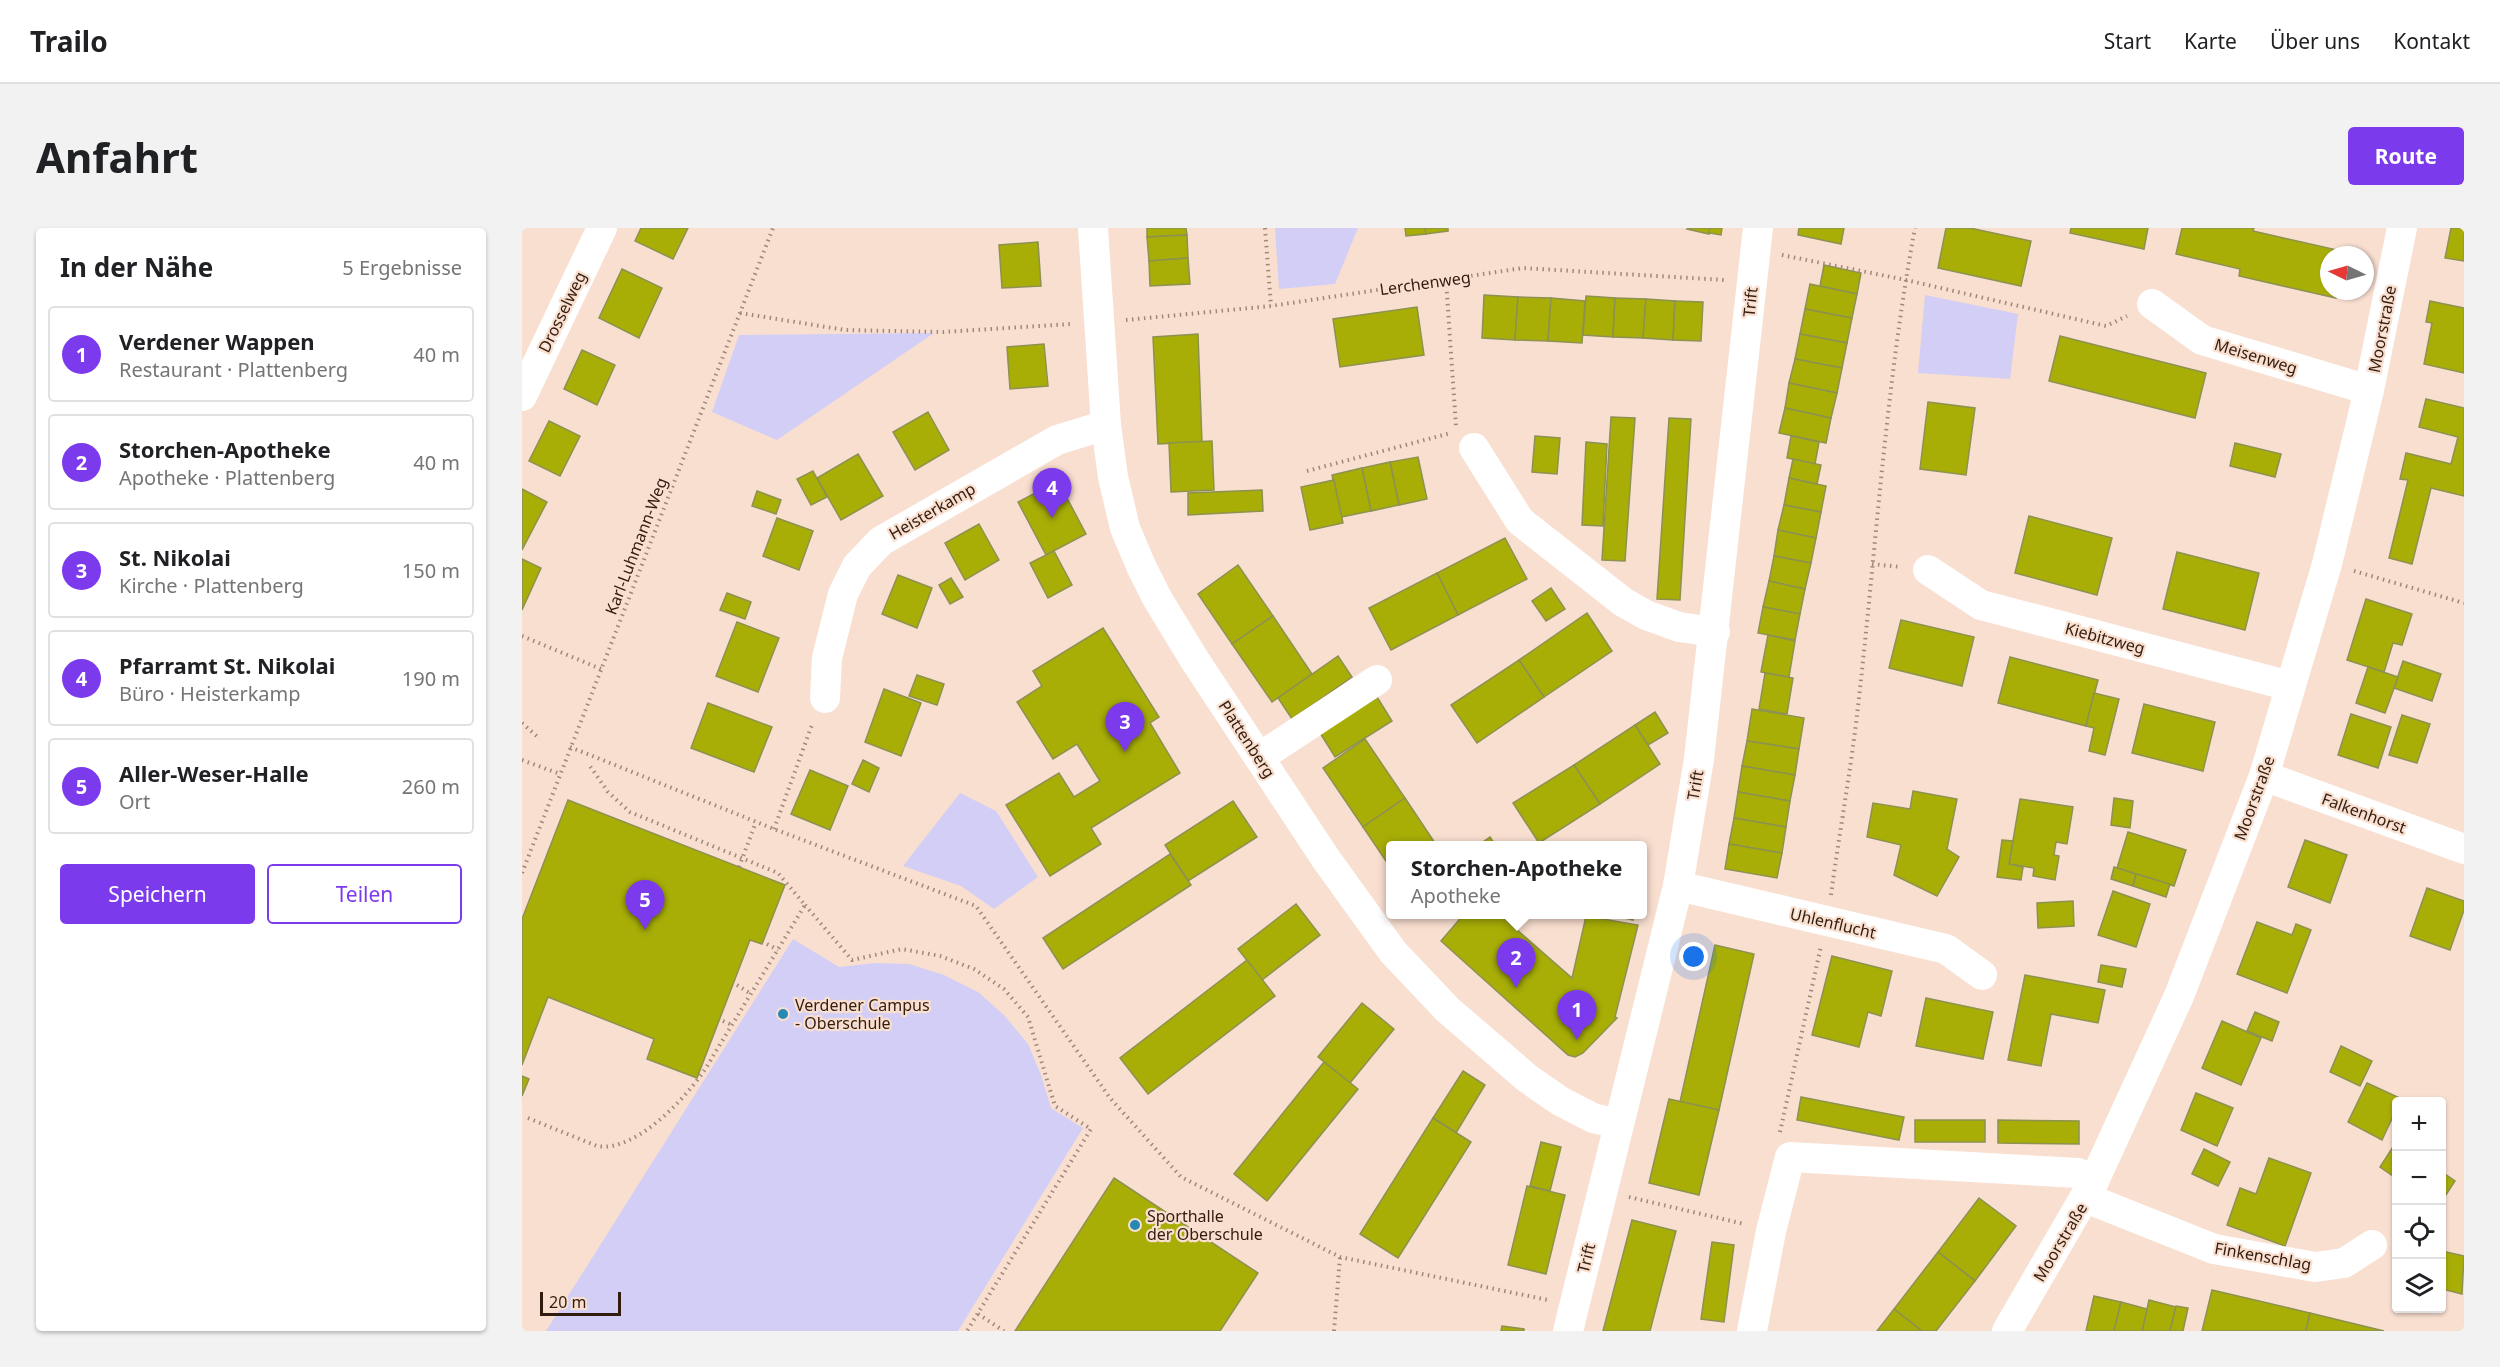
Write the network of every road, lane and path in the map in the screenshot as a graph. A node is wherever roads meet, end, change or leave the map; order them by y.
1 (602, 228) edge
2 (773, 228) edge
3 (1093, 228) edge
4 (1265, 228) edge
5 (1915, 228) edge
6 (2402, 228) edge
7 (1757, 239) edge
8 (1446, 280) junction
9 (1906, 280) junction
10 (1752, 282) junction
11 (2152, 304) joint
12 (1271, 306) junction
13 (740, 313) junction
14 (1100, 322) junction
15 (2369, 390) junction
16 (522, 396) edge
17 (1106, 425) junction
18 (1474, 448) dead end
19 (1307, 471) dead end
20 (2327, 564) junction
21 (1928, 570) dead end
22 (2464, 603) edge
23 (1715, 632) junction
24 (522, 636) edge
25 (601, 669) junction
26 (1377, 680) dead end
27 (2290, 686) junction
28 (825, 698) joint
29 (522, 723) edge
30 (540, 739) dead end
31 (570, 747) junction
32 (1260, 758) junction
33 (522, 760) edge
34 (590, 766) dead end
35 (560, 774) junction
36 (2264, 776) junction
37 (756, 822) junction
38 (774, 830) junction
39 (2464, 849) edge
40 (742, 858) junction
41 (739, 867) dead end
42 (522, 873) edge
43 (1678, 886) junction
44 (805, 905) junction
45 (1827, 921) junction
46 (766, 944) dead end
47 (778, 950) junction
48 (1982, 975) dead end
49 (737, 985) dead end
50 (751, 994) junction
51 (723, 1021) dead end
52 (732, 1025) junction
53 (528, 1118) dead end
54 (1618, 1125) junction
55 (1790, 1157) junction
56 (2090, 1189) junction
57 (1602, 1190) junction
58 (1771, 1231) junction
59 (2372, 1245) dead end
60 (1340, 1257) junction
61 (978, 1314) junction
62 (1571, 1318) edge
63 (967, 1331) edge
64 (1004, 1331) edge
65 (1334, 1331) edge
66 (1752, 1331) edge
67 (2007, 1331) edge

1 - 16 street, Drosselweg
2 - 13 path, Karl-Luhmann-Weg
3 - 14 street, Plattenberg
4 - 12 path
5 - 9 path
6 - 15 street, Moorstraße
7 - 9 path
7 - 10 street, Trift
8 - 10 path, Lerchenweg
8 - 12 path, Lerchenweg
8 - 19 path
9 - 11 path
9 - 45 path
10 - 23 street, Trift
11 - 15 street, Meisenweg
12 - 14 path, Lerchenweg
13 - 14 path, Lerchenweg
13 - 25 path, Karl-Luhmann-Weg
14 - 17 street, Plattenberg
15 - 20 street, Moorstraße
17 - 28 street, Heisterkamp
17 - 32 street, Plattenberg
18 - 23 street
20 - 22 path
20 - 27 street, Moorstraße
21 - 27 street, Kiebitzweg
23 - 43 street, Trift
24 - 25 path
25 - 31 path, Karl-Luhmann-Weg
26 - 32 street
27 - 36 street, Moorstraße
28 - 38 path
29 - 30 path
31 - 35 path, Karl-Luhmann-Weg
31 - 37 path
32 - 54 street, Plattenberg
33 - 35 path
34 - 40 path
35 - 42 path, Karl-Luhmann-Weg
36 - 39 street, Falkenhorst
36 - 56 street, Moorstraße
37 - 38 path
37 - 40 path
38 - 60 path
40 - 41 path
40 - 44 path
43 - 45 street, Uhlenflucht
43 - 54 street, Trift
44 - 47 path
44 - 61 path
45 - 48 street, Uhlenflucht
45 - 55 path
46 - 47 path
47 - 50 path
49 - 50 path
50 - 52 path
51 - 52 path
52 - 53 path
54 - 57 street, Trift
55 - 56 street, Finkenschlag
55 - 58 street
56 - 59 street, Finkenschlag
56 - 67 street, Moorstraße
57 - 58 path
57 - 62 street, Trift
58 - 66 street
60 - 62 path
60 - 65 path
61 - 63 path
61 - 64 path

